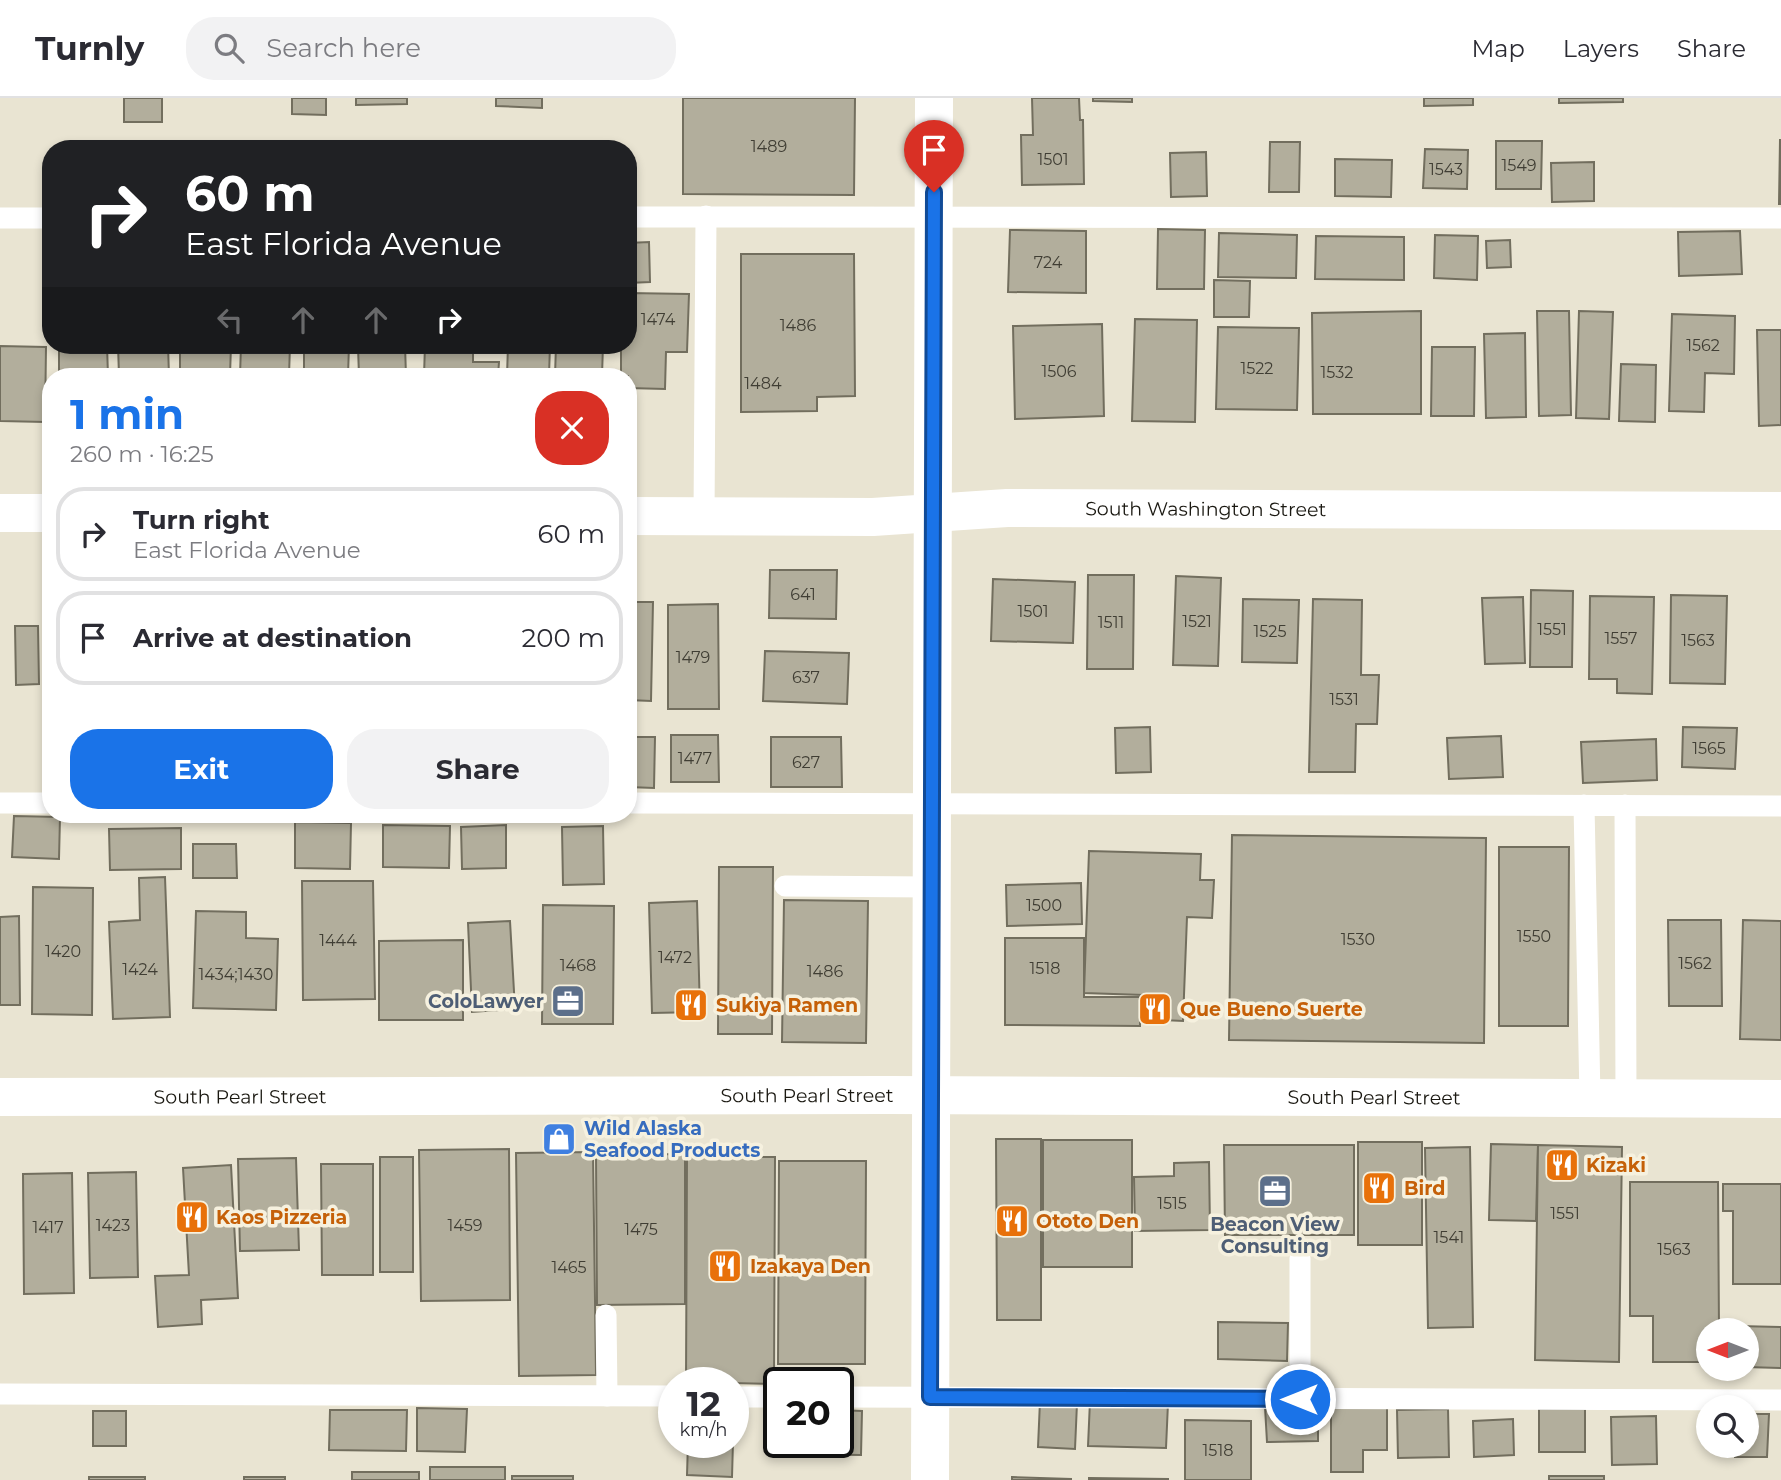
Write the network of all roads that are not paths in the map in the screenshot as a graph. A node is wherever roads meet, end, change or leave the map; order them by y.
1 (934, 98) edge
2 (706, 216) junction
3 (934, 216) junction
4 (637, 217) edge
5 (0, 218) edge
6 (42, 218) edge
7 (1781, 218) edge
8 (1781, 511) edge
9 (932, 512) junction
10 (0, 513) edge
11 (42, 513) edge
12 (637, 516) edge
13 (704, 517) junction
14 (0, 803) edge
15 (42, 803) edge
16 (637, 803) edge
17 (932, 803) junction
18 (1584, 805) junction
19 (1625, 805) junction
20 (1781, 806) edge
21 (785, 886) dead end
22 (932, 887) junction
23 (931, 1096) junction
24 (0, 1097) edge
25 (1608, 1098) junction
26 (1781, 1099) edge
27 (1300, 1258) dead end
28 (606, 1315) dead end
29 (0, 1394) edge
30 (607, 1396) junction
31 (658, 1396) edge
32 (854, 1397) edge
33 (930, 1397) junction
34 (1300, 1399) junction
35 (1781, 1401) edge
36 (930, 1480) edge

1 - 3 street
2 - 3 lane
2 - 4 lane
2 - 13 lane
3 - 7 lane
3 - 9 street
5 - 6 lane
8 - 9 street, South Washington Street
9 - 13 street, South Washington Street
9 - 17 street
10 - 11 street
12 - 13 street, South Washington Street
14 - 15 lane
16 - 17 lane
17 - 18 lane
17 - 22 street
18 - 19 lane
18 - 25 lane
19 - 20 lane
19 - 25 lane
21 - 22 lane
22 - 23 street
23 - 24 street, South Pearl Street
23 - 25 street, South Pearl Street
23 - 33 street
25 - 26 street, South Pearl Street
27 - 34 lane
28 - 30 lane
29 - 30 lane
30 - 31 lane
32 - 33 lane
33 - 34 lane
33 - 36 street
34 - 35 lane

